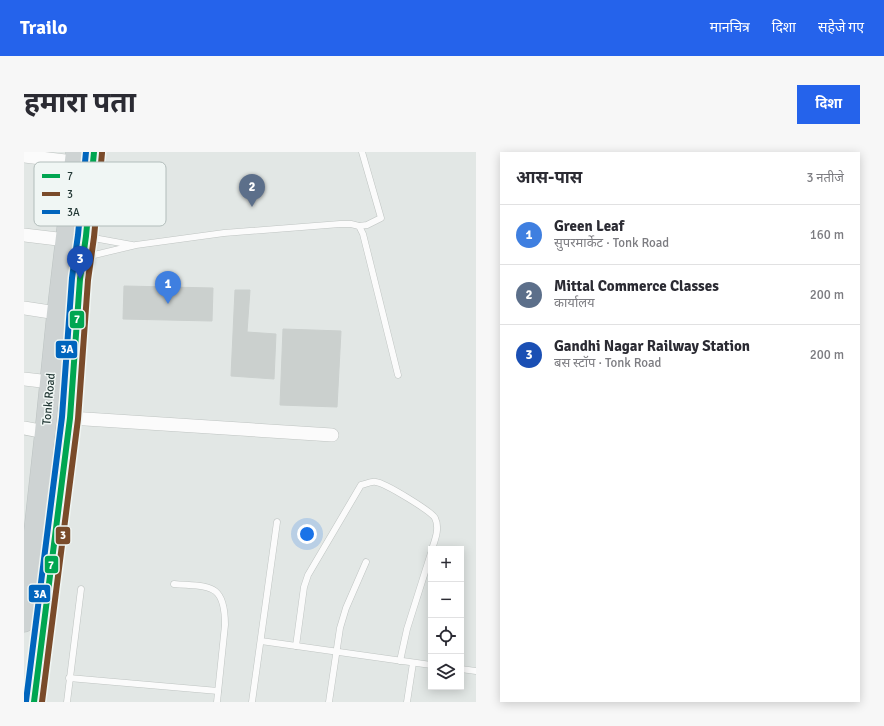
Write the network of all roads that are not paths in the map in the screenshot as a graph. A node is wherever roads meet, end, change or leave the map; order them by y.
1 (362, 152) edge
2 (24, 156) edge
3 (85, 158) edge
4 (69, 226) edge
5 (86, 226) edge
6 (359, 226) junction
7 (24, 235) edge
8 (86, 236) junction
9 (66, 240) junction
10 (136, 245) junction
11 (83, 258) junction
12 (24, 308) edge
13 (57, 313) junction
14 (398, 375) dead end
15 (24, 379) edge
16 (50, 382) junction
17 (70, 418) junction
18 (24, 428) edge
19 (45, 432) junction
20 (332, 435) dead end
21 (278, 522) dead end
22 (433, 546) edge
23 (366, 562) dead end
24 (428, 562) edge
25 (27, 578) edge
26 (174, 584) dead end
27 (81, 589) dead end
28 (24, 622) edge
29 (260, 641) junction
30 (296, 646) junction
31 (336, 652) junction
32 (400, 661) junction
33 (413, 663) junction
34 (428, 665) edge
35 (464, 669) edge
36 (476, 671) edge
37 (69, 678) junction
38 (218, 691) junction
39 (34, 702) edge
40 (67, 702) edge
41 (217, 702) edge
42 (252, 702) edge
43 (329, 702) edge
44 (408, 702) edge

1 - 6 lane
2 - 3 street
4 - 9 main road, Tonk Road
5 - 8 main road, Tonk Road
6 - 10 lane
6 - 14 lane
7 - 9 street
8 - 10 lane
8 - 11 main road, Tonk Road
9 - 13 main road, Tonk Road
10 - 11 lane
11 - 17 main road, Tonk Road
12 - 13 street
13 - 16 main road, Tonk Road
15 - 16 street
16 - 19 main road, Tonk Road
17 - 20 street
17 - 39 main road, Tonk Road
18 - 19 street
19 - 25 main road, Tonk Road
21 - 29 lane
22 - 30 lane
23 - 31 lane
24 - 32 lane
25 - 28 main road, Tonk Road
26 - 38 lane
27 - 37 lane
29 - 30 lane
29 - 42 lane
30 - 31 lane
31 - 32 lane
31 - 43 lane
32 - 33 lane
33 - 34 lane
33 - 44 lane
35 - 36 lane
37 - 38 lane
37 - 40 lane
38 - 41 lane

